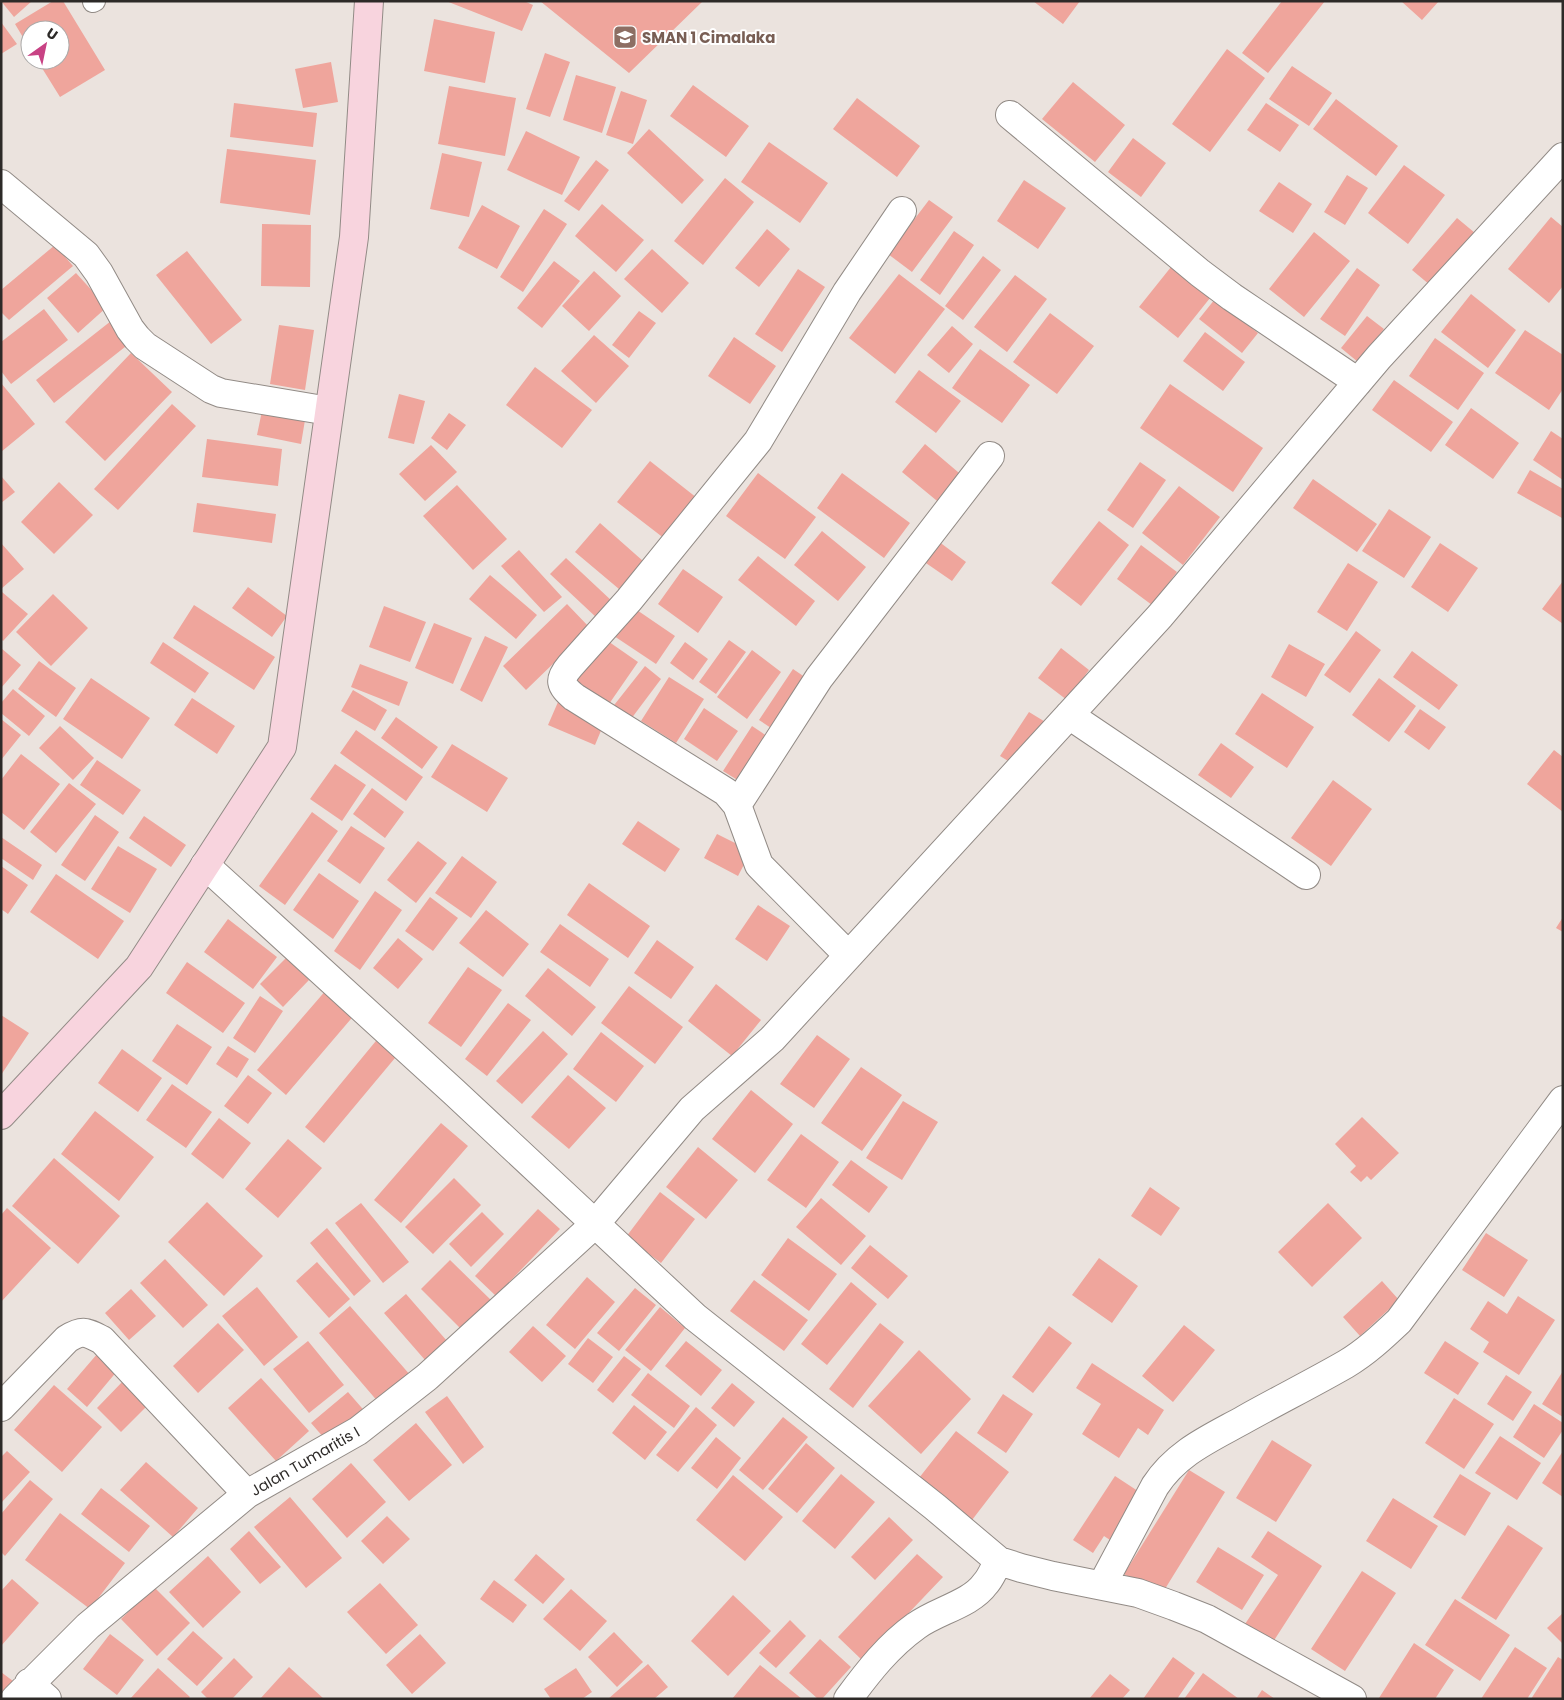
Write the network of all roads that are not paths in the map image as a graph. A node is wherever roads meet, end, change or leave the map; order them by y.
1 (369, 1) edge
2 (1010, 115) dead end
3 (1563, 157) edge
4 (1, 184) edge
5 (902, 212) dead end
6 (1358, 382) junction
7 (329, 411) junction
8 (990, 456) dead end
9 (1069, 715) junction
10 (737, 805) junction
11 (205, 865) junction
12 (1306, 875) dead end
13 (848, 956) junction
14 (1563, 1100) edge
15 (1, 1115) edge
16 (595, 1224) junction
17 (1, 1407) edge
18 (248, 1494) junction
19 (999, 1561) junction
20 (1102, 1585) junction
21 (30, 1694) edge
22 (848, 1699) edge
23 (1352, 1699) edge

1 - 7 street
2 - 6 street
3 - 6 street, Jalan Tumaritis I
4 - 7 street
5 - 10 street
6 - 9 street, Jalan Tumaritis I
7 - 11 street
8 - 10 street
9 - 12 street
9 - 13 street, Jalan Tumaritis I
10 - 13 street
11 - 15 street
11 - 16 street
13 - 16 street, Jalan Tumaritis I
14 - 20 street
16 - 18 street, Jalan Tumaritis I
16 - 19 street
17 - 18 street
18 - 21 street, Jalan Tumaritis I
19 - 20 street
19 - 22 street
20 - 23 street

